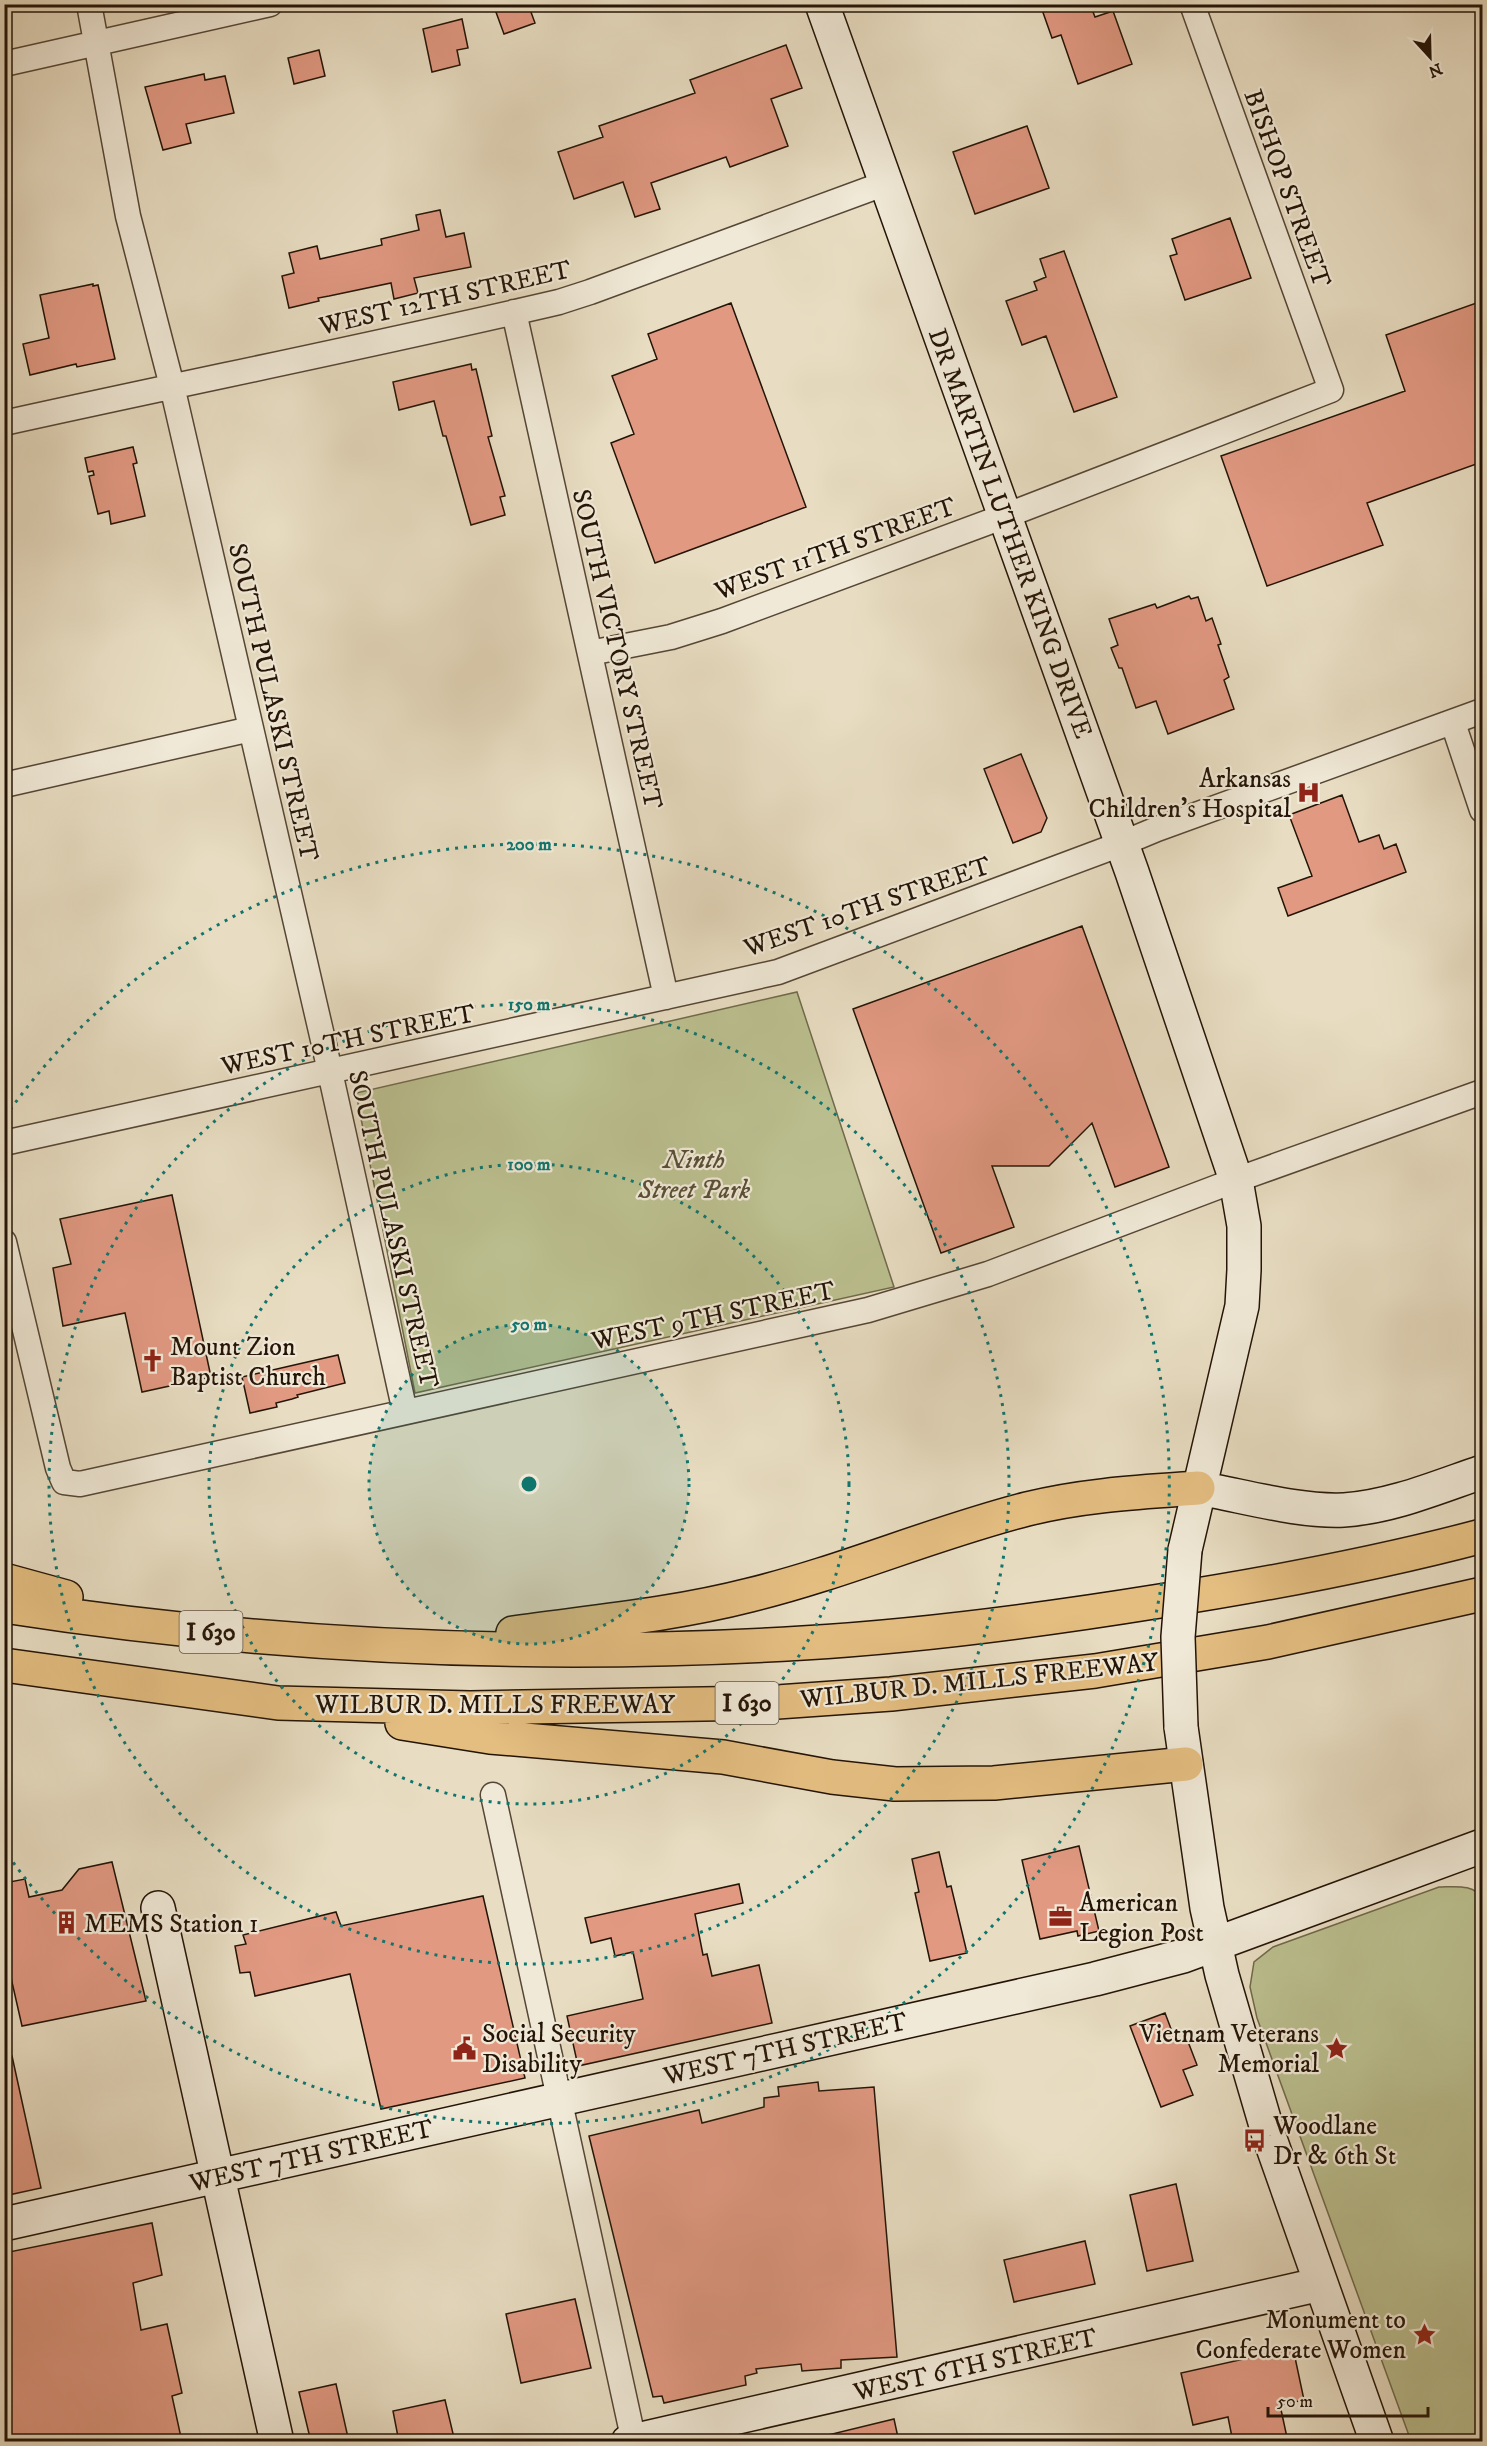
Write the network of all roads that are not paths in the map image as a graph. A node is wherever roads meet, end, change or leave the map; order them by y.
1 (90, 4) edge
2 (270, 4) edge
3 (822, 4) edge
4 (1192, 4) edge
5 (98, 43) junction
6 (4, 64) edge
7 (886, 183) junction
8 (514, 312) junction
9 (172, 386) junction
10 (1330, 390) joint
11 (4, 423) edge
12 (1005, 516) junction
13 (590, 653) junction
14 (1482, 711) edge
15 (1453, 723) junction
16 (251, 729) junction
17 (4, 785) edge
18 (1482, 810) edge
19 (1121, 844) junction
20 (666, 997) junction
21 (330, 1072) junction
22 (1482, 1092) edge
23 (4, 1143) edge
24 (1236, 1180) junction
25 (4, 1242) edge
26 (405, 1412) junction
27 (1482, 1472) edge
28 (1198, 1488) junction
29 (1482, 1536) edge
30 (4, 1580) edge
31 (1482, 1594) edge
32 (4, 1606) edge
33 (189, 1630) junction
34 (419, 1646) junction
35 (4, 1665) edge
36 (58, 1673) junction
37 (4, 1675) edge
38 (278, 1703) junction
39 (1186, 1764) junction
40 (494, 1795) dead end
41 (1481, 1852) edge
42 (158, 1908) dead end
43 (1215, 1945) junction
44 (558, 2099) junction
45 (218, 2176) junction
46 (4, 2224) edge
47 (1321, 2284) junction
48 (632, 2441) edge
49 (277, 2442) edge
50 (1377, 2442) edge

1 - 5 street, SOUTH PULASKI STREET
2 - 5 street
3 - 7 street, DR MARTIN LUTHER KING DRIVE
4 - 10 street, BISHOP STREET
5 - 6 street
5 - 9 street, SOUTH PULASKI STREET
7 - 8 street, WEST 12TH STREET
7 - 12 street, DR MARTIN LUTHER KING DRIVE
8 - 9 street, WEST 12TH STREET
8 - 13 street, SOUTH VICTORY STREET
9 - 11 street, WEST 12TH STREET
9 - 16 street, SOUTH PULASKI STREET
10 - 12 street, WEST 11TH STREET
12 - 13 street, WEST 11TH STREET
12 - 19 street, DR MARTIN LUTHER KING DRIVE
13 - 20 street, SOUTH VICTORY STREET
14 - 15 street, WEST 10TH STREET
15 - 18 street
15 - 19 street, WEST 10TH STREET
16 - 17 street
16 - 21 street, SOUTH PULASKI STREET
19 - 20 street, WEST 10TH STREET
19 - 24 street, DR MARTIN LUTHER KING DRIVE
20 - 21 street, WEST 10TH STREET
21 - 23 street, WEST 10TH STREET
21 - 26 street, SOUTH PULASKI STREET
22 - 24 street, WEST 9TH STREET
24 - 26 street, WEST 9TH STREET
24 - 28 street, DR MARTIN LUTHER KING DRIVE
25 - 26 street, WEST 9TH STREET
27 - 28 street
28 - 34 highway
28 - 39 street, DR MARTIN LUTHER KING DRIVE, bridge
29 - 34 highway, WILBUR D. MILLS FREEWAY / I 630
30 - 33 highway
31 - 38 highway, WILBUR D. MILLS FREEWAY / I 630
32 - 33 highway, WILBUR D. MILLS FREEWAY / I 630
33 - 34 highway, WILBUR D. MILLS FREEWAY / I 630
35 - 36 highway, WILBUR D. MILLS FREEWAY / I 630
36 - 37 highway
36 - 38 highway, WILBUR D. MILLS FREEWAY / I 630
38 - 39 highway
39 - 43 street, DR MARTIN LUTHER KING DRIVE
40 - 44 street
41 - 43 street, WEST 7TH STREET
42 - 45 street
43 - 44 street, WEST 7TH STREET
43 - 47 street, DR MARTIN LUTHER KING DRIVE
44 - 45 street, WEST 7TH STREET
44 - 48 street
45 - 46 street, WEST 7TH STREET
45 - 49 street
47 - 48 street, WEST 6TH STREET
47 - 50 street, DR MARTIN LUTHER KING DRIVE

